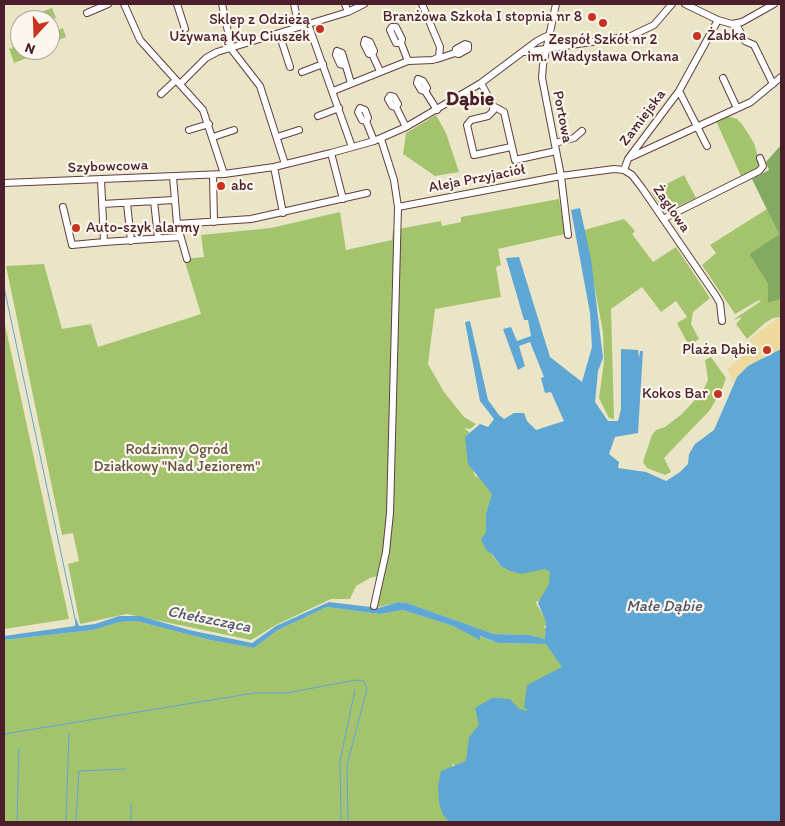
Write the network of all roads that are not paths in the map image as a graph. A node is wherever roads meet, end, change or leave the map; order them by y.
1 (108, 4) edge
2 (124, 4) edge
3 (177, 4) edge
4 (222, 4) edge
5 (294, 4) edge
6 (346, 4) edge
7 (364, 4) edge
8 (422, 4) edge
9 (556, 4) edge
10 (672, 4) edge
11 (685, 4) edge
12 (774, 4) edge
13 (765, 6) edge
14 (348, 12) junction
15 (88, 13) dead end
16 (718, 20) junction
17 (308, 24) junction
18 (736, 24) junction
19 (299, 27) junction
20 (185, 29) dead end
21 (280, 33) junction
22 (549, 35) junction
23 (400, 43) dead end
24 (231, 47) junction
25 (546, 48) junction
26 (455, 53) dead end
27 (522, 53) junction
28 (372, 54) dead end
29 (437, 59) junction
30 (408, 60) junction
31 (323, 64) junction
32 (344, 65) dead end
33 (290, 67) dead end
34 (380, 71) junction
35 (302, 72) dead end
36 (781, 77) edge
37 (723, 78) dead end
38 (178, 82) junction
39 (351, 83) junction
40 (481, 83) junction
41 (773, 84) junction
42 (333, 91) junction
43 (425, 91) dead end
44 (679, 91) junction
45 (161, 94) dead end
46 (493, 106) junction
47 (396, 107) dead end
48 (340, 108) junction
49 (737, 108) junction
50 (437, 110) junction
51 (318, 116) dead end
52 (366, 121) dead end
53 (209, 124) junction
54 (698, 126) junction
55 (406, 127) junction
56 (189, 130) dead end
57 (234, 130) dead end
58 (299, 130) dead end
59 (582, 131) dead end
60 (212, 137) junction
61 (277, 137) junction
62 (377, 140) junction
63 (555, 143) junction
64 (707, 146) dead end
65 (352, 147) junction
66 (512, 147) junction
67 (556, 151) junction
68 (331, 153) junction
69 (760, 158) dead end
70 (628, 159) junction
71 (285, 164) junction
72 (274, 166) junction
73 (624, 170) junction
74 (224, 174) junction
75 (213, 175) junction
76 (561, 176) junction
77 (173, 177) junction
78 (100, 180) junction
79 (4, 183) edge
80 (366, 193) dead end
81 (343, 199) junction
82 (174, 200) junction
83 (154, 201) junction
84 (127, 203) junction
85 (102, 204) junction
86 (62, 207) dead end
87 (398, 207) junction
88 (283, 213) junction
89 (663, 219) junction
90 (214, 222) junction
91 (177, 224) junction
92 (568, 235) dead end
93 (180, 237) junction
94 (158, 238) junction
95 (131, 241) junction
96 (104, 242) junction
97 (187, 259) dead end
98 (722, 321) dead end
99 (374, 606) dead end

1 - 15 street
2 - 38 street
3 - 20 street
4 - 24 street
5 - 19 street
6 - 14 street
7 - 14 street
8 - 29 street
9 - 22 street, Portowa
10 - 25 street, Szybowcowa
11 - 16 street
12 - 13 street
13 - 18 street
14 - 17 street
16 - 18 street
16 - 44 street, Zamiejska
17 - 19 street
17 - 31 street
18 - 41 street
19 - 21 street
21 - 24 street
21 - 33 street
22 - 25 street, Portowa
22 - 27 street, Szybowcowa
23 - 30 street
24 - 38 street
24 - 61 street
25 - 27 street, Szybowcowa
25 - 63 street, Portowa
26 - 29 street
27 - 40 street, Szybowcowa
28 - 34 street
29 - 30 street
30 - 34 street
31 - 35 street
31 - 42 street
32 - 39 street
34 - 39 street
36 - 41 street
37 - 49 street
38 - 45 street
38 - 53 street
39 - 42 street
40 - 46 street
40 - 50 street, Szybowcowa
41 - 49 street
42 - 48 street
43 - 50 street
44 - 54 street, Zamiejska
44 - 70 street, Zamiejska
46 - 66 street
46 - 66 street
47 - 55 street
48 - 51 street
48 - 65 street
49 - 54 street
50 - 55 street, Szybowcowa
52 - 62 street
53 - 56 street
53 - 60 street
54 - 64 street, Zamiejska
54 - 70 street
55 - 62 street, Szybowcowa
57 - 60 street
58 - 61 street
59 - 63 street
60 - 74 street
61 - 71 street
62 - 65 street, Szybowcowa
62 - 87 street
63 - 67 street, Portowa
65 - 68 street, Szybowcowa
66 - 67 street
67 - 76 street, Portowa
68 - 71 street, Szybowcowa
68 - 81 street
69 - 89 street
70 - 73 street, Zamiejska
71 - 72 street, Szybowcowa
72 - 74 street, Szybowcowa
72 - 88 street
73 - 76 street
73 - 89 street, Żaglowa
74 - 75 street, Szybowcowa
75 - 77 street, Szybowcowa
75 - 90 street
76 - 87 street, Aleja Przyjaciół
76 - 92 street, Portowa
77 - 78 street, Szybowcowa
77 - 82 street
78 - 79 street, Szybowcowa
78 - 85 street
80 - 81 street
81 - 88 street
82 - 83 street
82 - 91 street
83 - 84 street
83 - 94 street
84 - 85 street
84 - 95 street
85 - 96 street
86 - 96 street
87 - 99 street
88 - 90 street
89 - 98 street, Żaglowa
90 - 91 street
91 - 93 street
93 - 94 street
93 - 97 street
94 - 95 street
95 - 96 street

